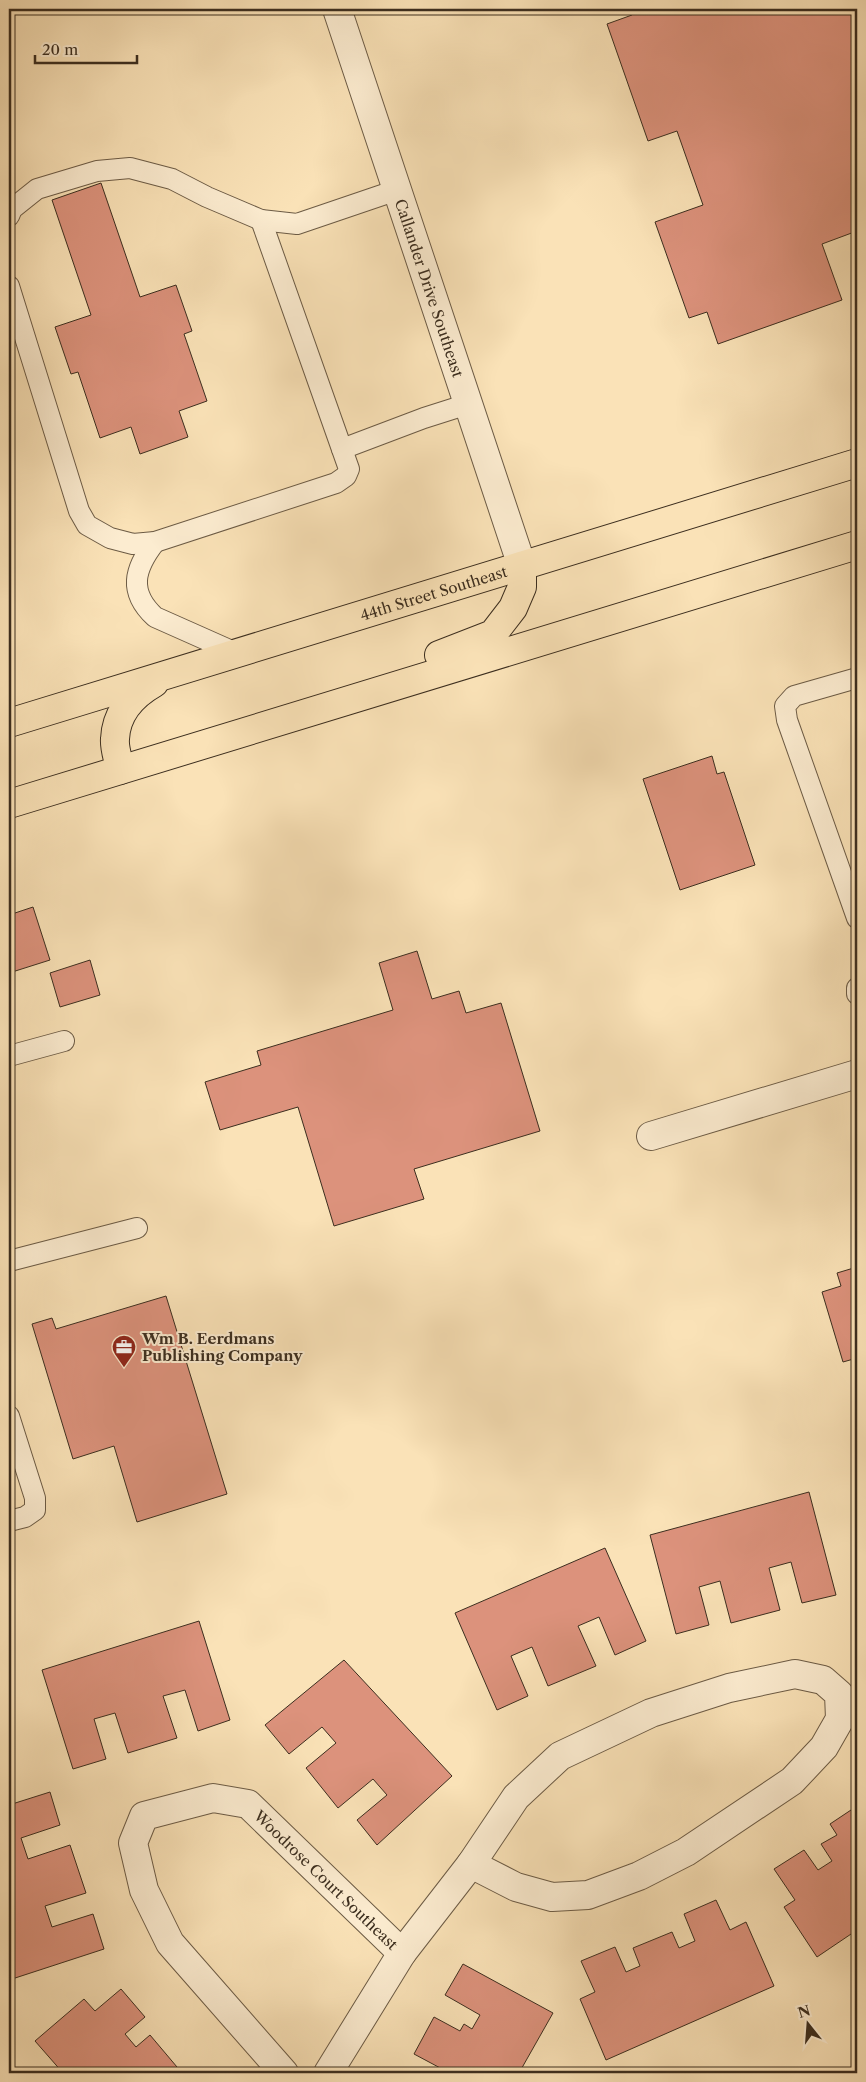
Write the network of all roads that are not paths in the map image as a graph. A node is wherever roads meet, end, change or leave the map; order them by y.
1 (337, 9) edge
2 (397, 190) junction
3 (9, 216) edge
4 (262, 220) junction
5 (9, 286) edge
6 (468, 404) junction
7 (342, 449) junction
8 (857, 463) edge
9 (155, 542) junction
10 (857, 545) edge
11 (522, 566) junction
12 (236, 653) junction
13 (170, 673) junction
14 (857, 678) edge
15 (9, 723) edge
16 (268, 724) junction
17 (120, 770) junction
18 (9, 804) edge
19 (857, 918) edge
20 (857, 988) edge
21 (857, 994) edge
22 (64, 1041) dead end
23 (9, 1056) edge
24 (857, 1074) edge
25 (652, 1136) dead end
26 (137, 1228) dead end
27 (9, 1261) edge
28 (9, 1416) edge
29 (9, 1521) edge
30 (470, 1864) junction
31 (402, 1953) junction
32 (284, 2073) edge
33 (328, 2073) edge

1 - 2 street, Callander Drive Southeast
2 - 4 lane
2 - 6 street, Callander Drive Southeast
3 - 4 lane
4 - 7 lane
5 - 9 lane
6 - 7 lane
6 - 11 street, Callander Drive Southeast
7 - 9 lane
8 - 11 main road, 44th Street Southeast
9 - 12 lane
10 - 16 main road
11 - 12 main road, 44th Street Southeast
11 - 16 main road
12 - 13 main road, 44th Street Southeast
13 - 15 main road, 44th Street Southeast
13 - 17 main road
14 - 19 lane
16 - 17 main road
17 - 18 main road
20 - 21 lane
22 - 23 lane
24 - 25 street
26 - 27 lane
28 - 29 lane
30 - 30 street
30 - 31 street
31 - 32 street, Woodrose Court Southeast
31 - 33 street

